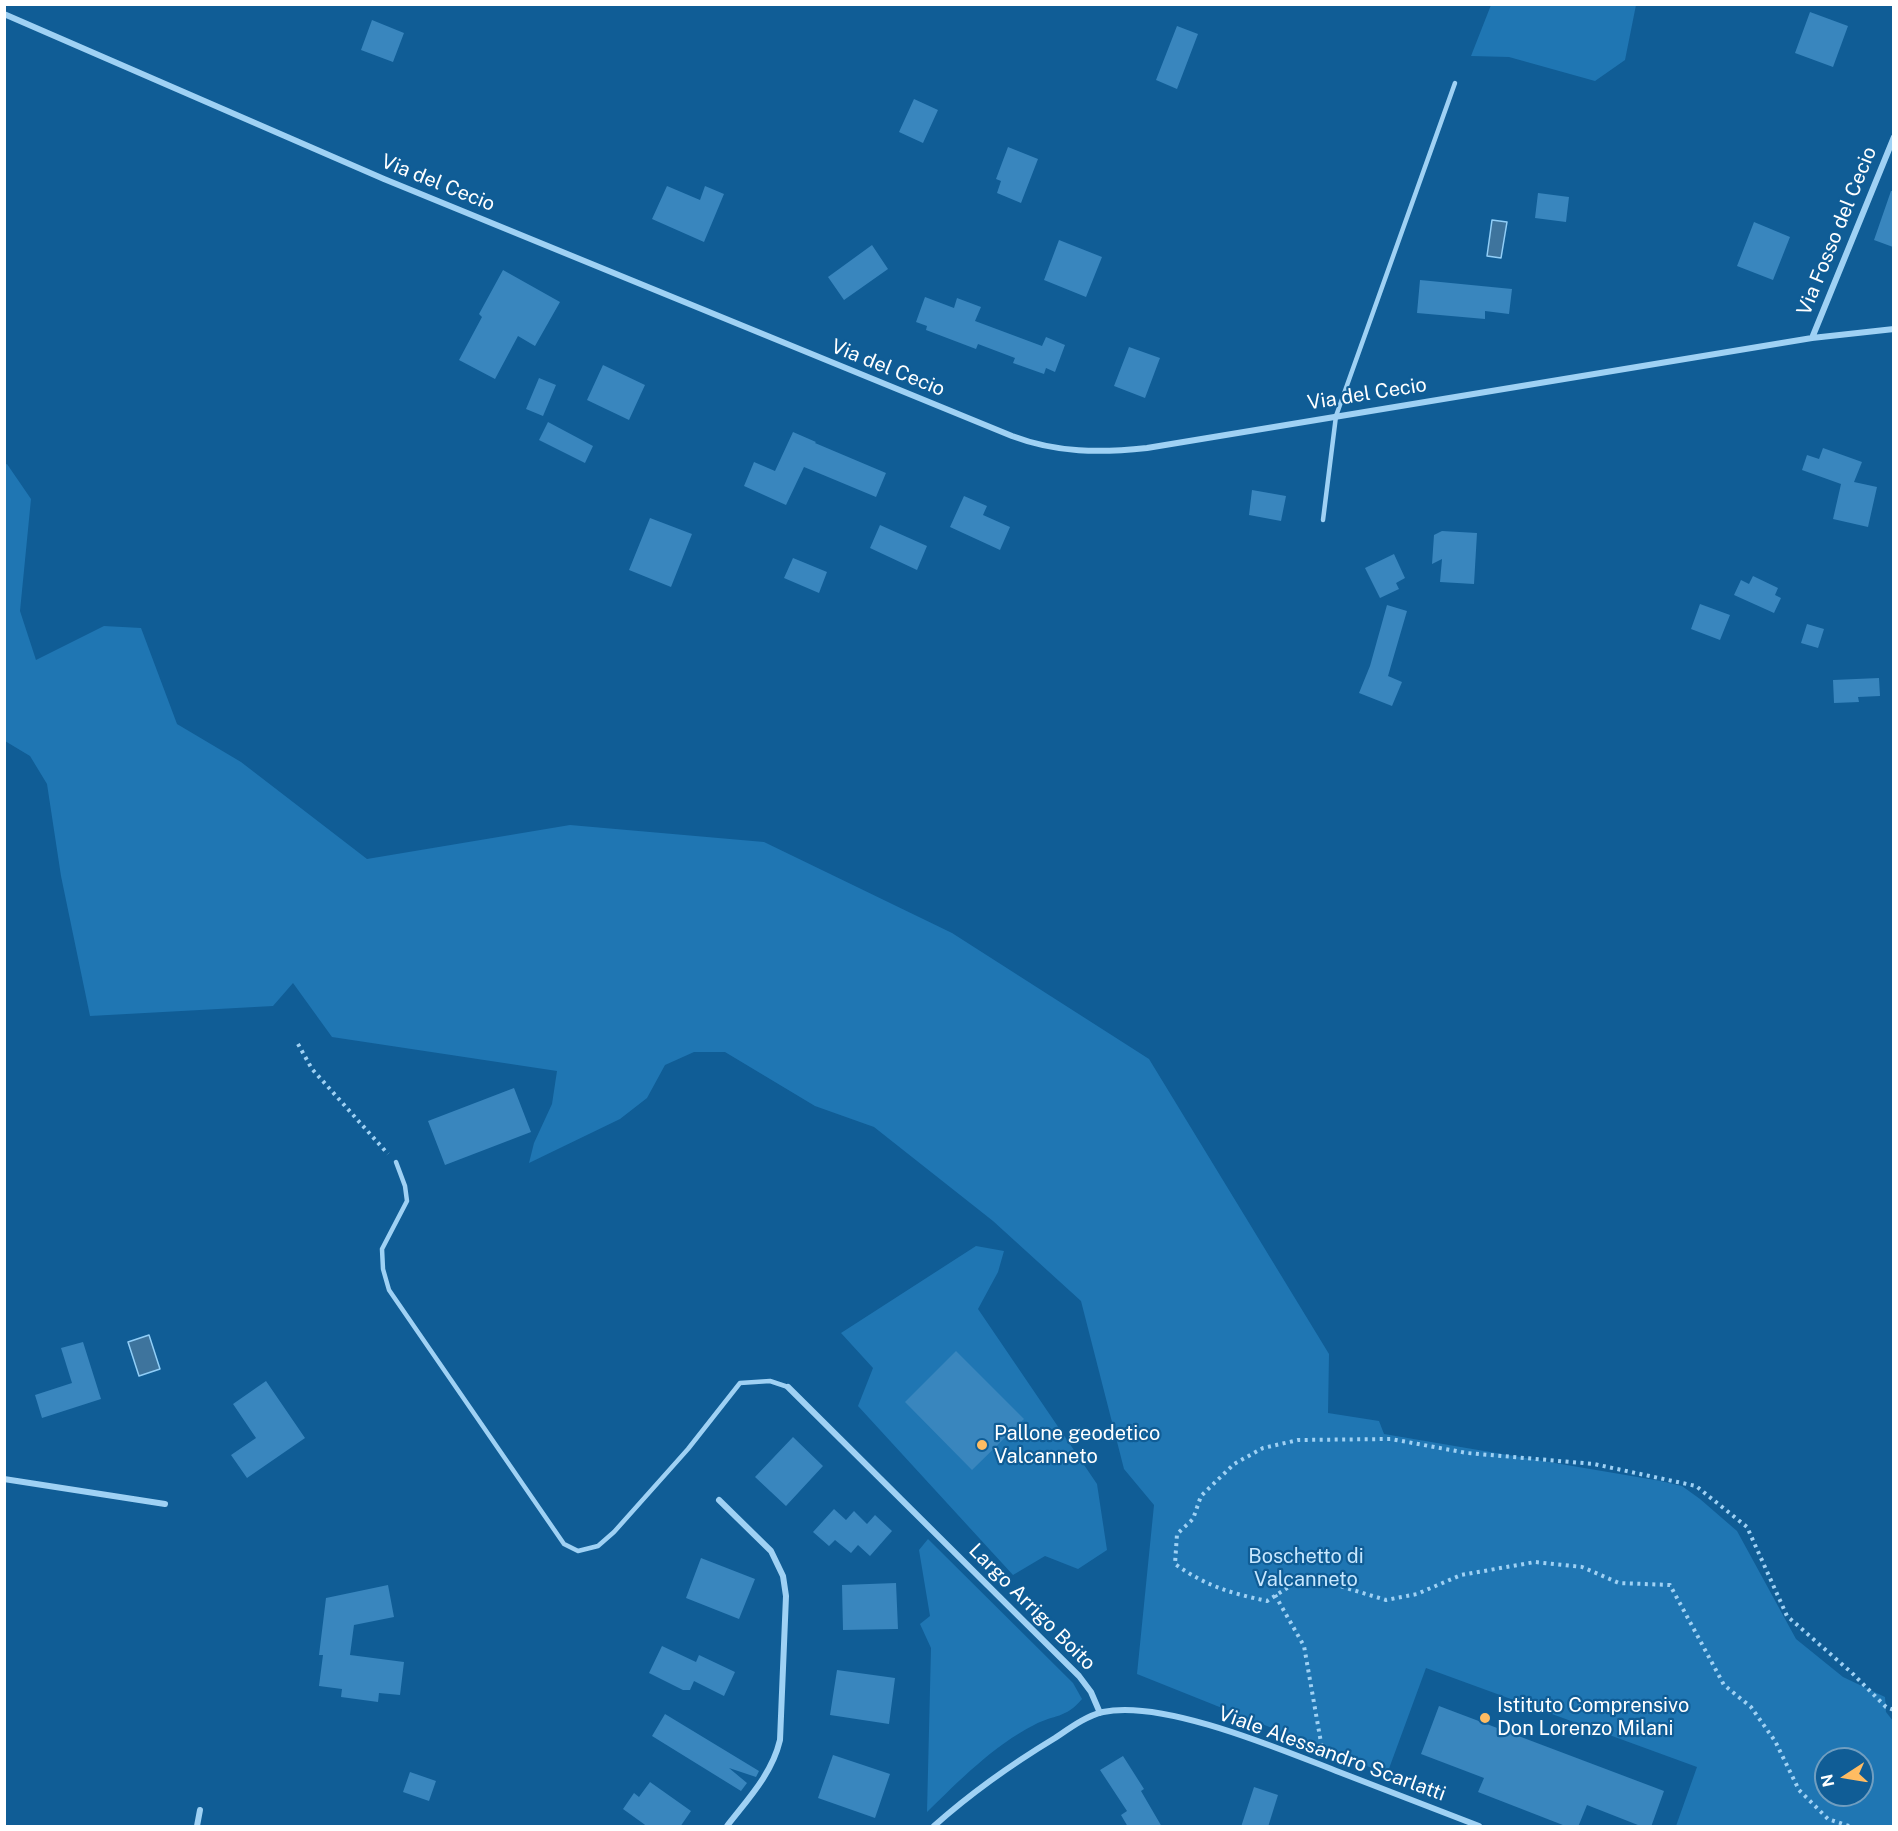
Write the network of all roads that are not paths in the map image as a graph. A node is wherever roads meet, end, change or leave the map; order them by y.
1 (4, 14) edge
2 (1455, 83) dead end
3 (1893, 137) edge
4 (1893, 329) edge
5 (1812, 338) junction
6 (1336, 416) junction
7 (1323, 520) dead end
8 (396, 1162) road end
9 (788, 1387) joint
10 (4, 1479) edge
11 (719, 1500) dead end
12 (165, 1504) dead end
13 (1100, 1713) junction
14 (200, 1809) dead end
15 (197, 1827) edge
16 (727, 1827) edge
17 (934, 1827) edge
18 (1479, 1827) edge

1 - 6 street, Via del Cecio
2 - 6 lane
3 - 5 street, Via Fosso del Cecio
4 - 5 street, Via del Cecio
5 - 6 street, Via del Cecio
6 - 7 lane
8 - 9 lane
9 - 13 street, Largo Arrigo Boito
10 - 12 street
11 - 16 street
13 - 17 street
13 - 18 street, Viale Alessandro Scarlatti
14 - 15 street

